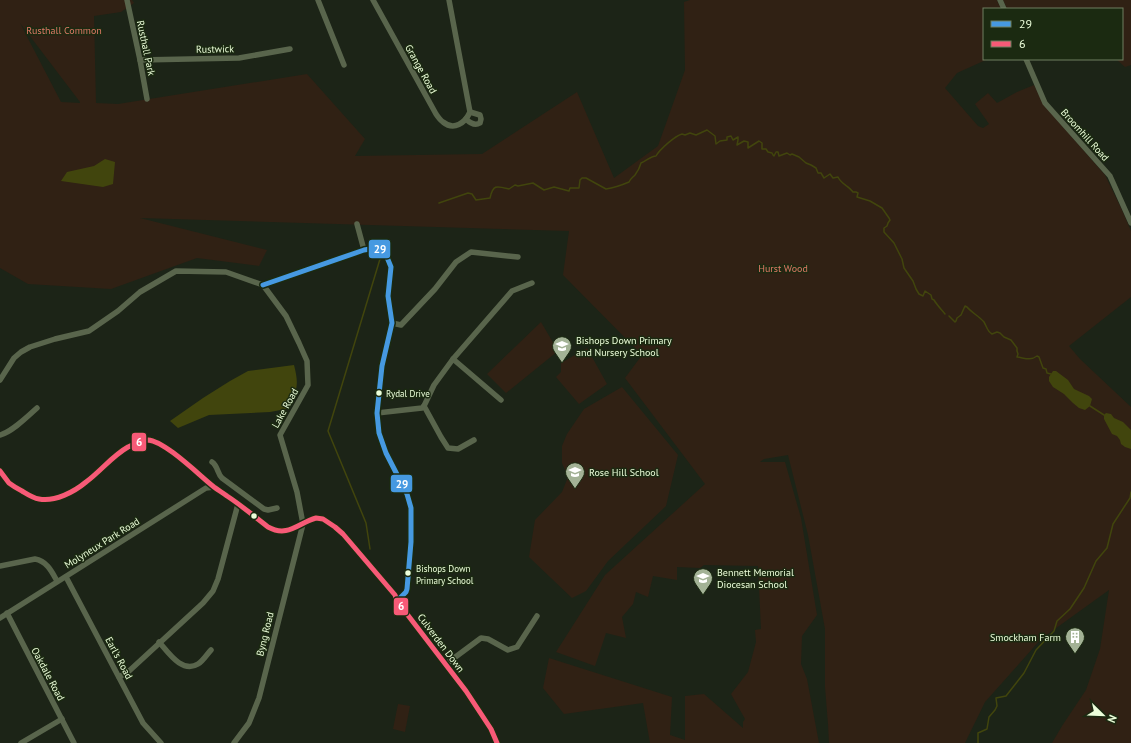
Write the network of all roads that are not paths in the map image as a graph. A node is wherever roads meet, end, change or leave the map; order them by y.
1 (127, 0) edge
2 (318, 0) edge
3 (373, 0) edge
4 (449, 0) edge
5 (290, 49) dead end
6 (140, 60) junction
7 (1026, 60) edge
8 (344, 65) dead end
9 (147, 99) dead end
10 (470, 112) junction
11 (466, 119) junction
12 (1131, 223) edge
13 (357, 224) dead end
14 (364, 250) junction
15 (518, 257) dead end
16 (532, 283) dead end
17 (264, 286) junction
18 (392, 323) junction
19 (453, 359) junction
20 (0, 380) edge
21 (501, 400) dead end
22 (424, 406) junction
23 (37, 408) dead end
24 (377, 414) junction
25 (0, 435) edge
26 (474, 440) dead end
27 (212, 462) dead end
28 (0, 471) edge
29 (233, 486) junction
30 (214, 487) junction
31 (227, 496) junction
32 (238, 504) junction
33 (277, 508) dead end
34 (302, 524) junction
35 (0, 566) edge
36 (66, 577) junction
37 (57, 582) junction
38 (397, 601) junction
39 (7, 613) junction
40 (537, 616) dead end
41 (0, 618) edge
42 (159, 642) junction
43 (211, 650) dead end
44 (446, 664) junction
45 (119, 677) junction
46 (62, 719) junction
47 (21, 743) edge
48 (74, 743) edge
49 (161, 743) edge
50 (234, 743) edge
51 (497, 743) edge

1 - 6 street, Rusthall Park
2 - 8 street
3 - 11 street, Grange Road
4 - 10 street, Grange Road
5 - 6 street, Rustwick
6 - 9 street, Rusthall Park
7 - 12 street, Broomhill Road
10 - 11 street
10 - 11 street, Grange Road
13 - 14 street
14 - 17 street
14 - 18 street
15 - 18 street
16 - 19 street
17 - 20 street
17 - 34 street, Lake Road
18 - 24 street
19 - 21 street
19 - 22 street
22 - 24 street
22 - 26 street
23 - 25 street
24 - 38 street
27 - 29 street
28 - 30 street
29 - 31 street
29 - 33 street
30 - 31 street
30 - 36 street, Molyneux Park Road
31 - 32 street
32 - 34 street, Culverden Down
32 - 42 street
34 - 38 street, Culverden Down
34 - 50 street, Byng Road
35 - 37 street
36 - 37 street, Molyneux Park Road
36 - 45 street, Earl's Road
37 - 39 street, Molyneux Park Road
38 - 44 street, Culverden Down
39 - 41 street, Molyneux Park Road
39 - 46 street, Oakdale Road
40 - 44 street
42 - 43 street
42 - 45 street
44 - 51 street, Culverden Down
45 - 49 street, Earl's Road
46 - 47 street
46 - 48 street, Oakdale Road

